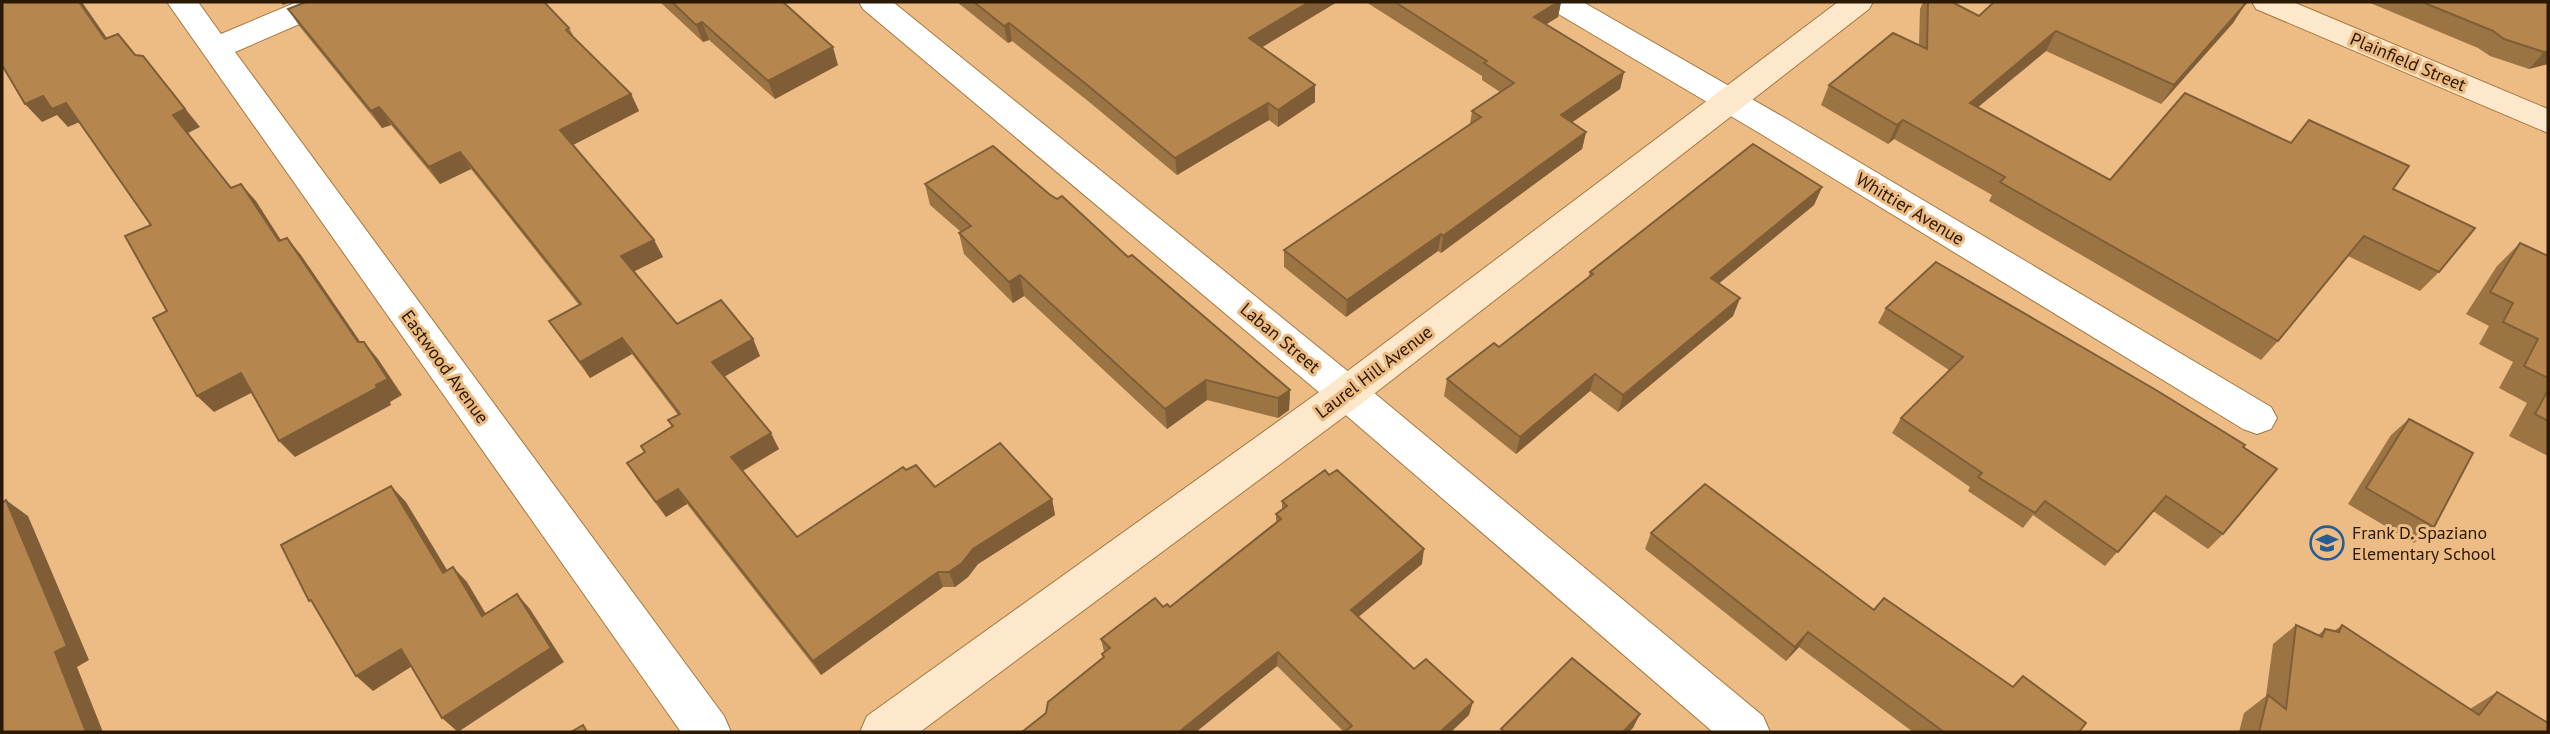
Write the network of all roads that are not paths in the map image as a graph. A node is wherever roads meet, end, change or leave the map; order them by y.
1 (183, 2) edge
2 (323, 2) edge
3 (874, 2) edge
4 (1562, 2) edge
5 (1858, 2) edge
6 (2267, 2) edge
7 (216, 48) junction
8 (1728, 101) junction
9 (2548, 122) edge
10 (1347, 393) junction
11 (2257, 418) dead end
12 (708, 732) edge
13 (883, 732) edge
14 (1747, 732) edge

1 - 7 street, Eastwood Avenue
2 - 7 street
3 - 10 street, Laban Street
4 - 8 street, Whittier Avenue
5 - 8 street, Laurel Hill Avenue
6 - 9 street, Plainfield Street
7 - 12 street, Eastwood Avenue
8 - 10 street, Laurel Hill Avenue
8 - 11 street, Whittier Avenue
10 - 13 street, Laurel Hill Avenue
10 - 14 street, Laban Street

